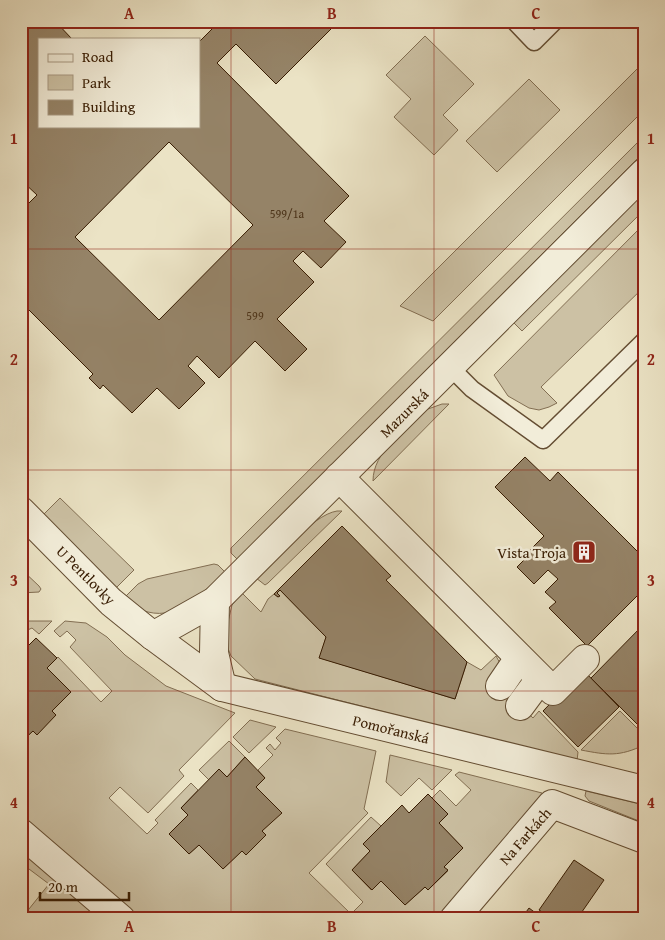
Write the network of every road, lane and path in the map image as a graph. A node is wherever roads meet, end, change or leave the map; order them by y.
1 (514, 21) edge
2 (555, 21) edge
3 (644, 173) edge
4 (644, 341) edge
5 (450, 366) junction
6 (339, 477) junction
7 (21, 510) edge
8 (215, 602) junction
9 (152, 636) junction
10 (519, 658) junction
11 (585, 659) dead end
12 (540, 679) junction
13 (500, 686) dead end
14 (222, 687) junction
15 (520, 706) dead end
16 (644, 790) edge
17 (21, 833) edge
18 (644, 839) edge
19 (121, 919) edge
20 (454, 919) edge

1 - 2 lane
3 - 5 street, Mazurská
4 - 5 lane
5 - 6 street, Mazurská
6 - 8 street, Mazurská
6 - 10 street
7 - 9 street, U Pentlovky
8 - 9 street, Mazurská
8 - 14 street
9 - 14 street, Pomořanská
10 - 12 street
10 - 13 street
11 - 12 street
12 - 15 street
14 - 16 street, Pomořanská
17 - 19 street
18 - 20 street, Na Farkách

